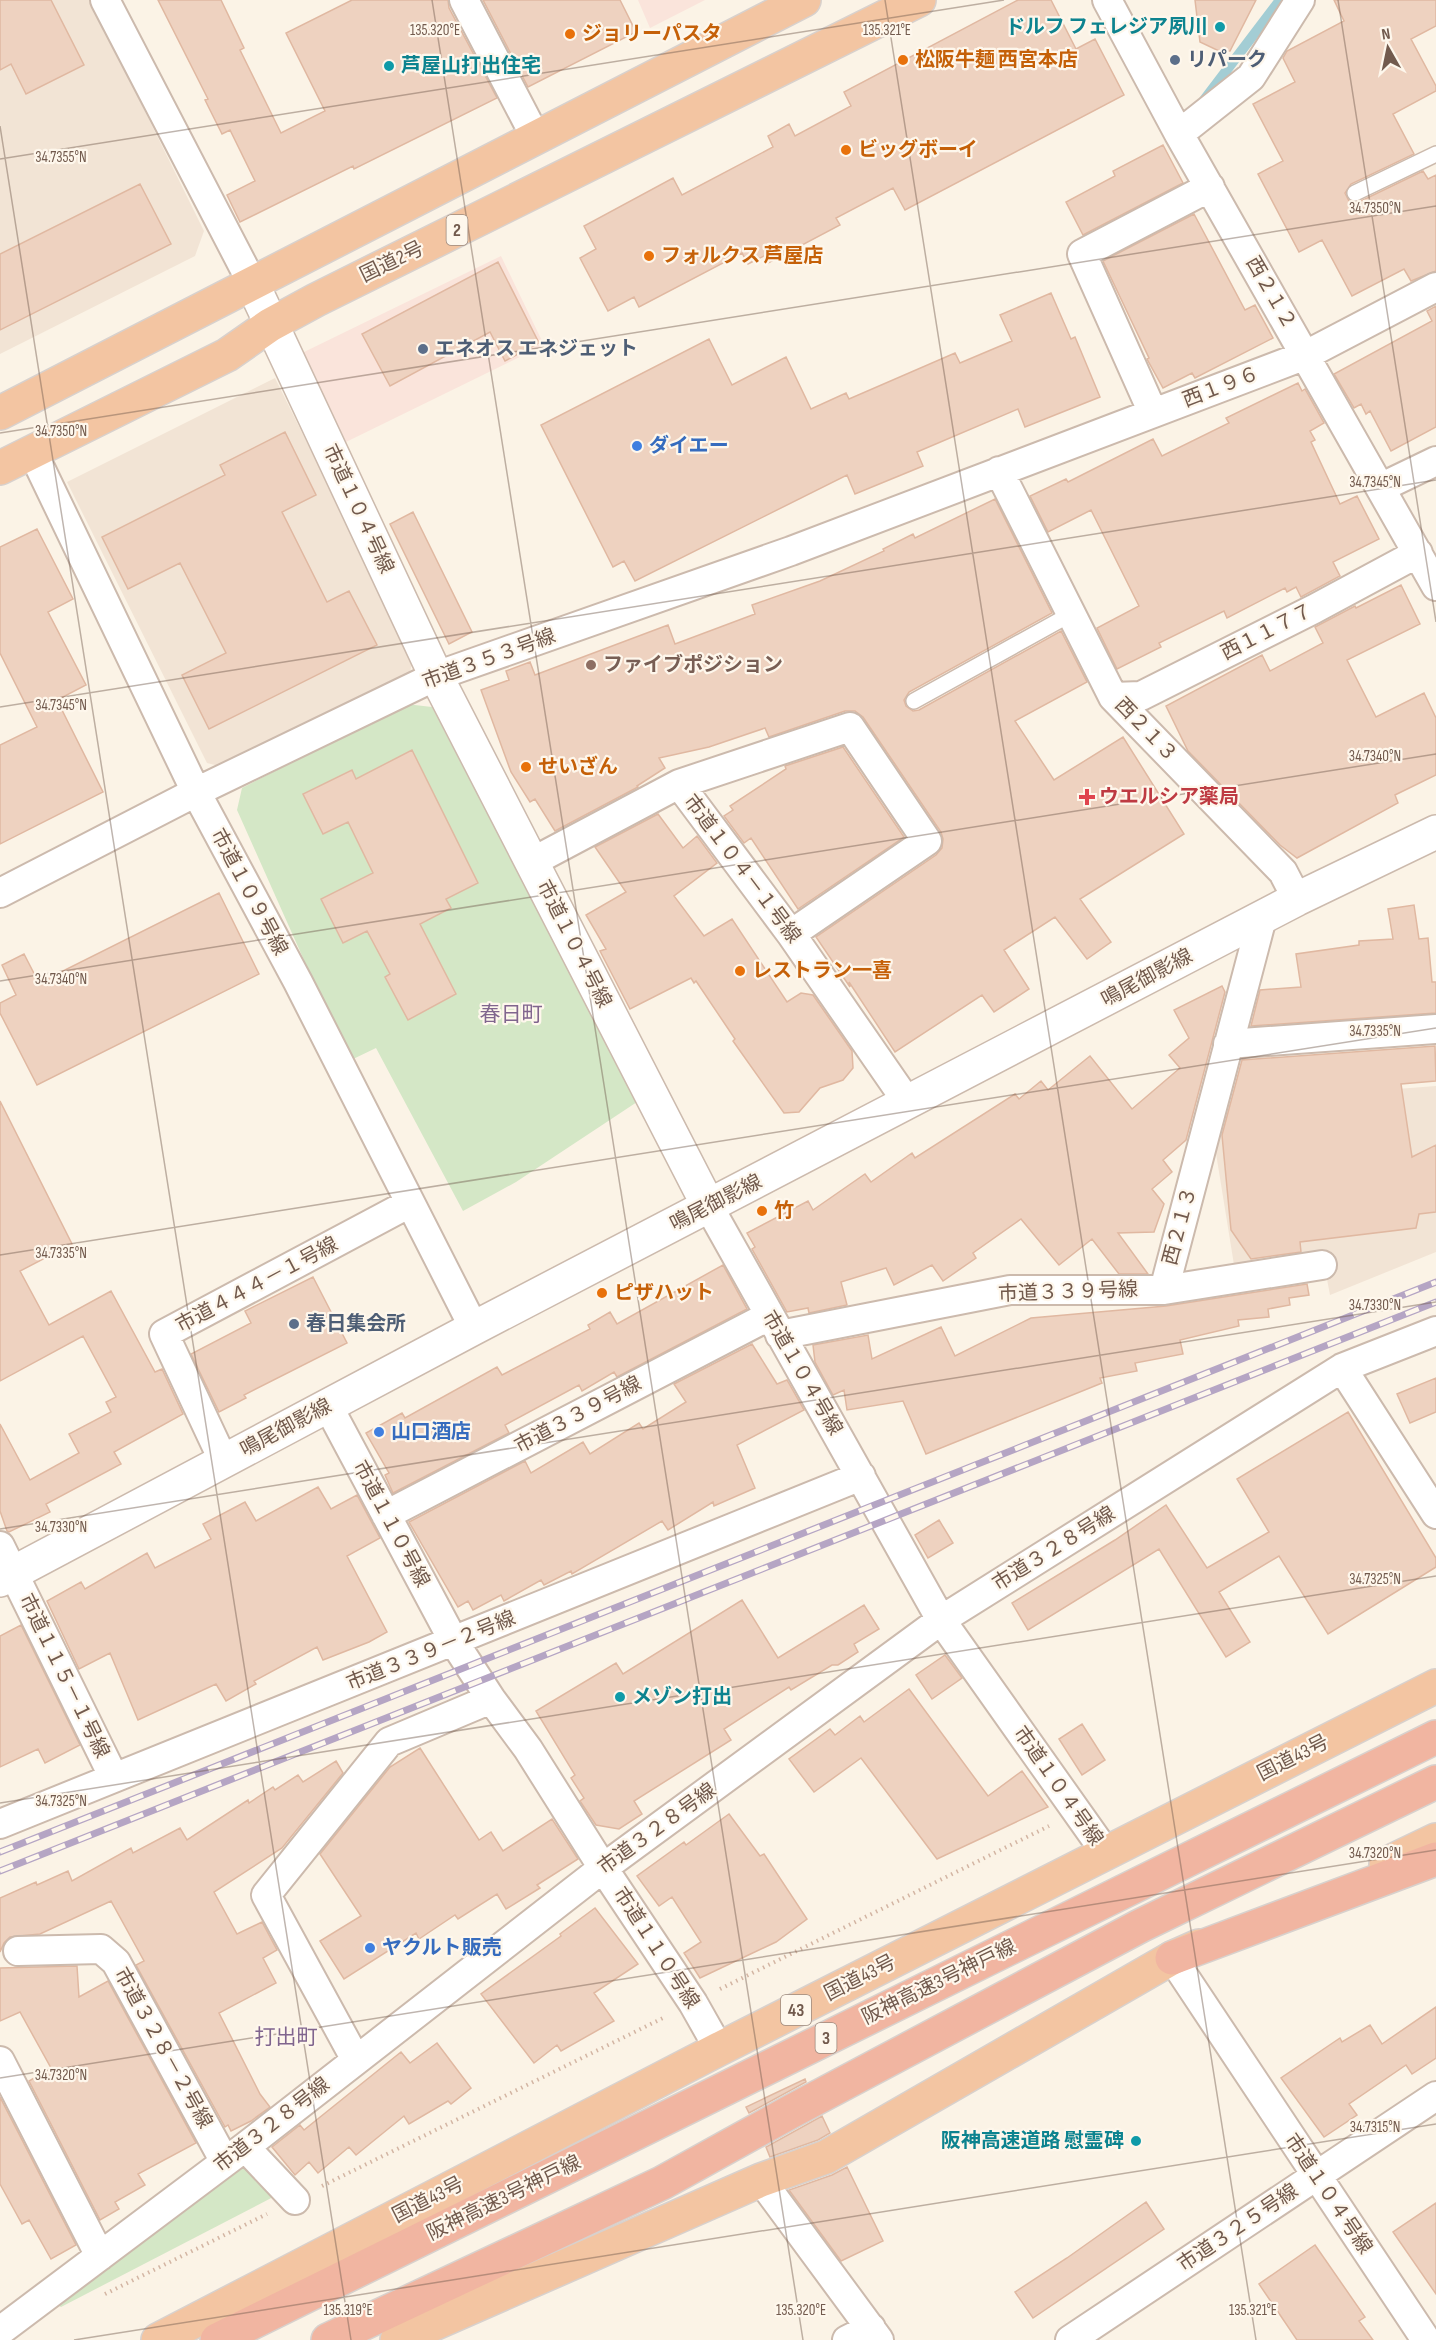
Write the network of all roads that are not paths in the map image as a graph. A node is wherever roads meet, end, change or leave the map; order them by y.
1 (105, 0) edge
2 (464, 0) edge
3 (804, 0) edge
4 (919, 0) edge
5 (1107, 0) edge
6 (1300, 0) edge
7 (1179, 134) junction
8 (536, 138) junction
9 (1436, 154) edge
10 (1210, 187) junction
11 (1355, 193) dead end
12 (252, 283) junction
13 (1436, 287) edge
14 (270, 325) junction
15 (1306, 355) junction
16 (0, 413) edge
17 (1153, 413) junction
18 (33, 453) junction
19 (1436, 461) edge
20 (0, 468) edge
21 (999, 471) junction
22 (1382, 487) junction
23 (1418, 553) junction
24 (1436, 586) edge
25 (1071, 614) junction
26 (436, 676) junction
27 (1113, 697) junction
28 (914, 701) dead end
29 (679, 784) junction
30 (196, 792) junction
31 (1436, 832) edge
32 (532, 862) junction
33 (0, 893) edge
34 (1297, 899) junction
35 (1262, 918) junction
36 (791, 934) junction
37 (1436, 1029) edge
38 (1228, 1044) junction
39 (908, 1103) junction
40 (410, 1203) junction
41 (709, 1207) junction
42 (1322, 1265) dead end
43 (1164, 1290) junction
44 (774, 1325) junction
45 (474, 1328) junction
46 (1436, 1331) edge
47 (1342, 1368) junction
48 (328, 1406) junction
49 (224, 1462) junction
50 (861, 1476) junction
51 (1436, 1514) edge
52 (386, 1515) junction
53 (5, 1567) edge
54 (941, 1620) junction
55 (454, 1642) junction
56 (1436, 1666) edge
57 (1436, 1686) edge
58 (491, 1700) junction
59 (1393, 1708) junction
60 (1436, 1737) edge
61 (114, 1778) junction
62 (1436, 1782) edge
63 (0, 1824) edge
64 (1106, 1853) junction
65 (1433, 1855) edge
66 (603, 1868) junction
67 (18, 1951) dead end
68 (1172, 1958) junction
69 (719, 2049) junction
70 (356, 2060) junction
71 (0, 2061) edge
72 (1436, 2096) edge
73 (235, 2154) junction
74 (1317, 2176) junction
75 (760, 2180) junction
76 (294, 2200) road end
77 (100, 2256) junction
78 (0, 2331) edge
79 (446, 2331) edge
80 (865, 2336) edge
81 (158, 2340) edge
82 (217, 2340) edge
83 (328, 2340) edge
84 (397, 2340) edge
85 (1070, 2340) edge
86 (1426, 2340) edge

1 - 12 street, 市道１０４号線
2 - 8 street
3 - 8 highway, 2
4 - 14 highway, 国道2号 / 2
5 - 7 street, 西２１２
6 - 7 street
7 - 10 street, 西２１２
8 - 12 highway, 2
9 - 11 lane
10 - 15 street, 西２１２
10 - 17 street
12 - 14 street, 市道１０４号線
12 - 16 highway, 2
13 - 15 street, 西１９６
14 - 18 highway, 国道2号 / 2
14 - 26 street, 市道１０４号線
15 - 17 street, 西１９６
15 - 22 street, 西２１２
17 - 21 street, 西１９６
18 - 20 highway, 国道2号 / 2
18 - 30 street, 市道１０９号線
19 - 22 street
21 - 25 street, 西２１３
21 - 26 street, 市道３５３号線
22 - 23 street, 西２１２
23 - 24 street, 西２１２
23 - 27 street, 西１１７７
25 - 27 street, 西２１３
25 - 28 lane
26 - 30 street, 市道３５３号線
26 - 32 street, 市道１０４号線
27 - 34 street, 西２１３
29 - 32 street
29 - 36 street, 市道１０４－１号線
29 - 36 street
30 - 33 street, 市道３５３号線
30 - 40 street, 市道１０９号線
31 - 34 street, 鳴尾御影線
32 - 41 street, 市道１０４号線
34 - 35 street, 鳴尾御影線
35 - 38 street, 西２１３
35 - 39 street, 鳴尾御影線
36 - 39 street, 市道１０４－１号線
37 - 38 street
38 - 43 street, 西２１３
39 - 41 street, 鳴尾御影線
40 - 45 street, 市道１０９号線
40 - 49 street, 市道４４４－１号線
41 - 44 street, 市道１０４号線
41 - 45 street, 鳴尾御影線
42 - 43 street, 市道３３９号線
43 - 44 street, 市道３３９号線
44 - 50 street, 市道１０４号線
44 - 52 street, 市道３３９号線
45 - 48 street, 鳴尾御影線
46 - 47 street, 市道３２８号線
47 - 51 street
47 - 54 street, 市道３２８号線
48 - 49 street, 鳴尾御影線
48 - 52 street, 市道１１０号線
49 - 53 street, 鳴尾御影線
50 - 54 street, 市道１０４号線
50 - 55 street, 市道３３９－２号線
52 - 55 street, 市道１１０号線
53 - 61 street, 市道１１５－１号線
54 - 64 street, 市道１０４号線
54 - 66 street, 市道３２８号線
55 - 58 street, 市道１１０号線
55 - 61 street, 市道３３９－２号線
56 - 59 highway
57 - 59 highway, 国道43号 / 43
58 - 66 street, 市道１１０号線
58 - 70 street
59 - 64 highway, 国道43号 / 43
60 - 82 highway, 阪神高速3号神戸線 / 3
61 - 63 street, 市道３３９－２号線
62 - 83 highway
64 - 69 highway, 国道43号 / 43
65 - 68 highway
66 - 69 street, 市道１１０号線
66 - 70 street, 市道３２８号線
67 - 73 street, 市道３２８－２号線
68 - 74 street, 市道１０４号線
68 - 75 highway
69 - 81 highway, 国道43号 / 43
70 - 73 street, 市道３２８号線
71 - 77 street
72 - 74 street, 市道３２５号線
73 - 76 street, 市道３２８－２号線
73 - 77 street, 市道３２８号線
74 - 85 street, 市道３２５号線
74 - 86 street, 市道１０４号線
75 - 79 highway
75 - 80 street
77 - 78 street, 市道３２８号線
79 - 84 highway

